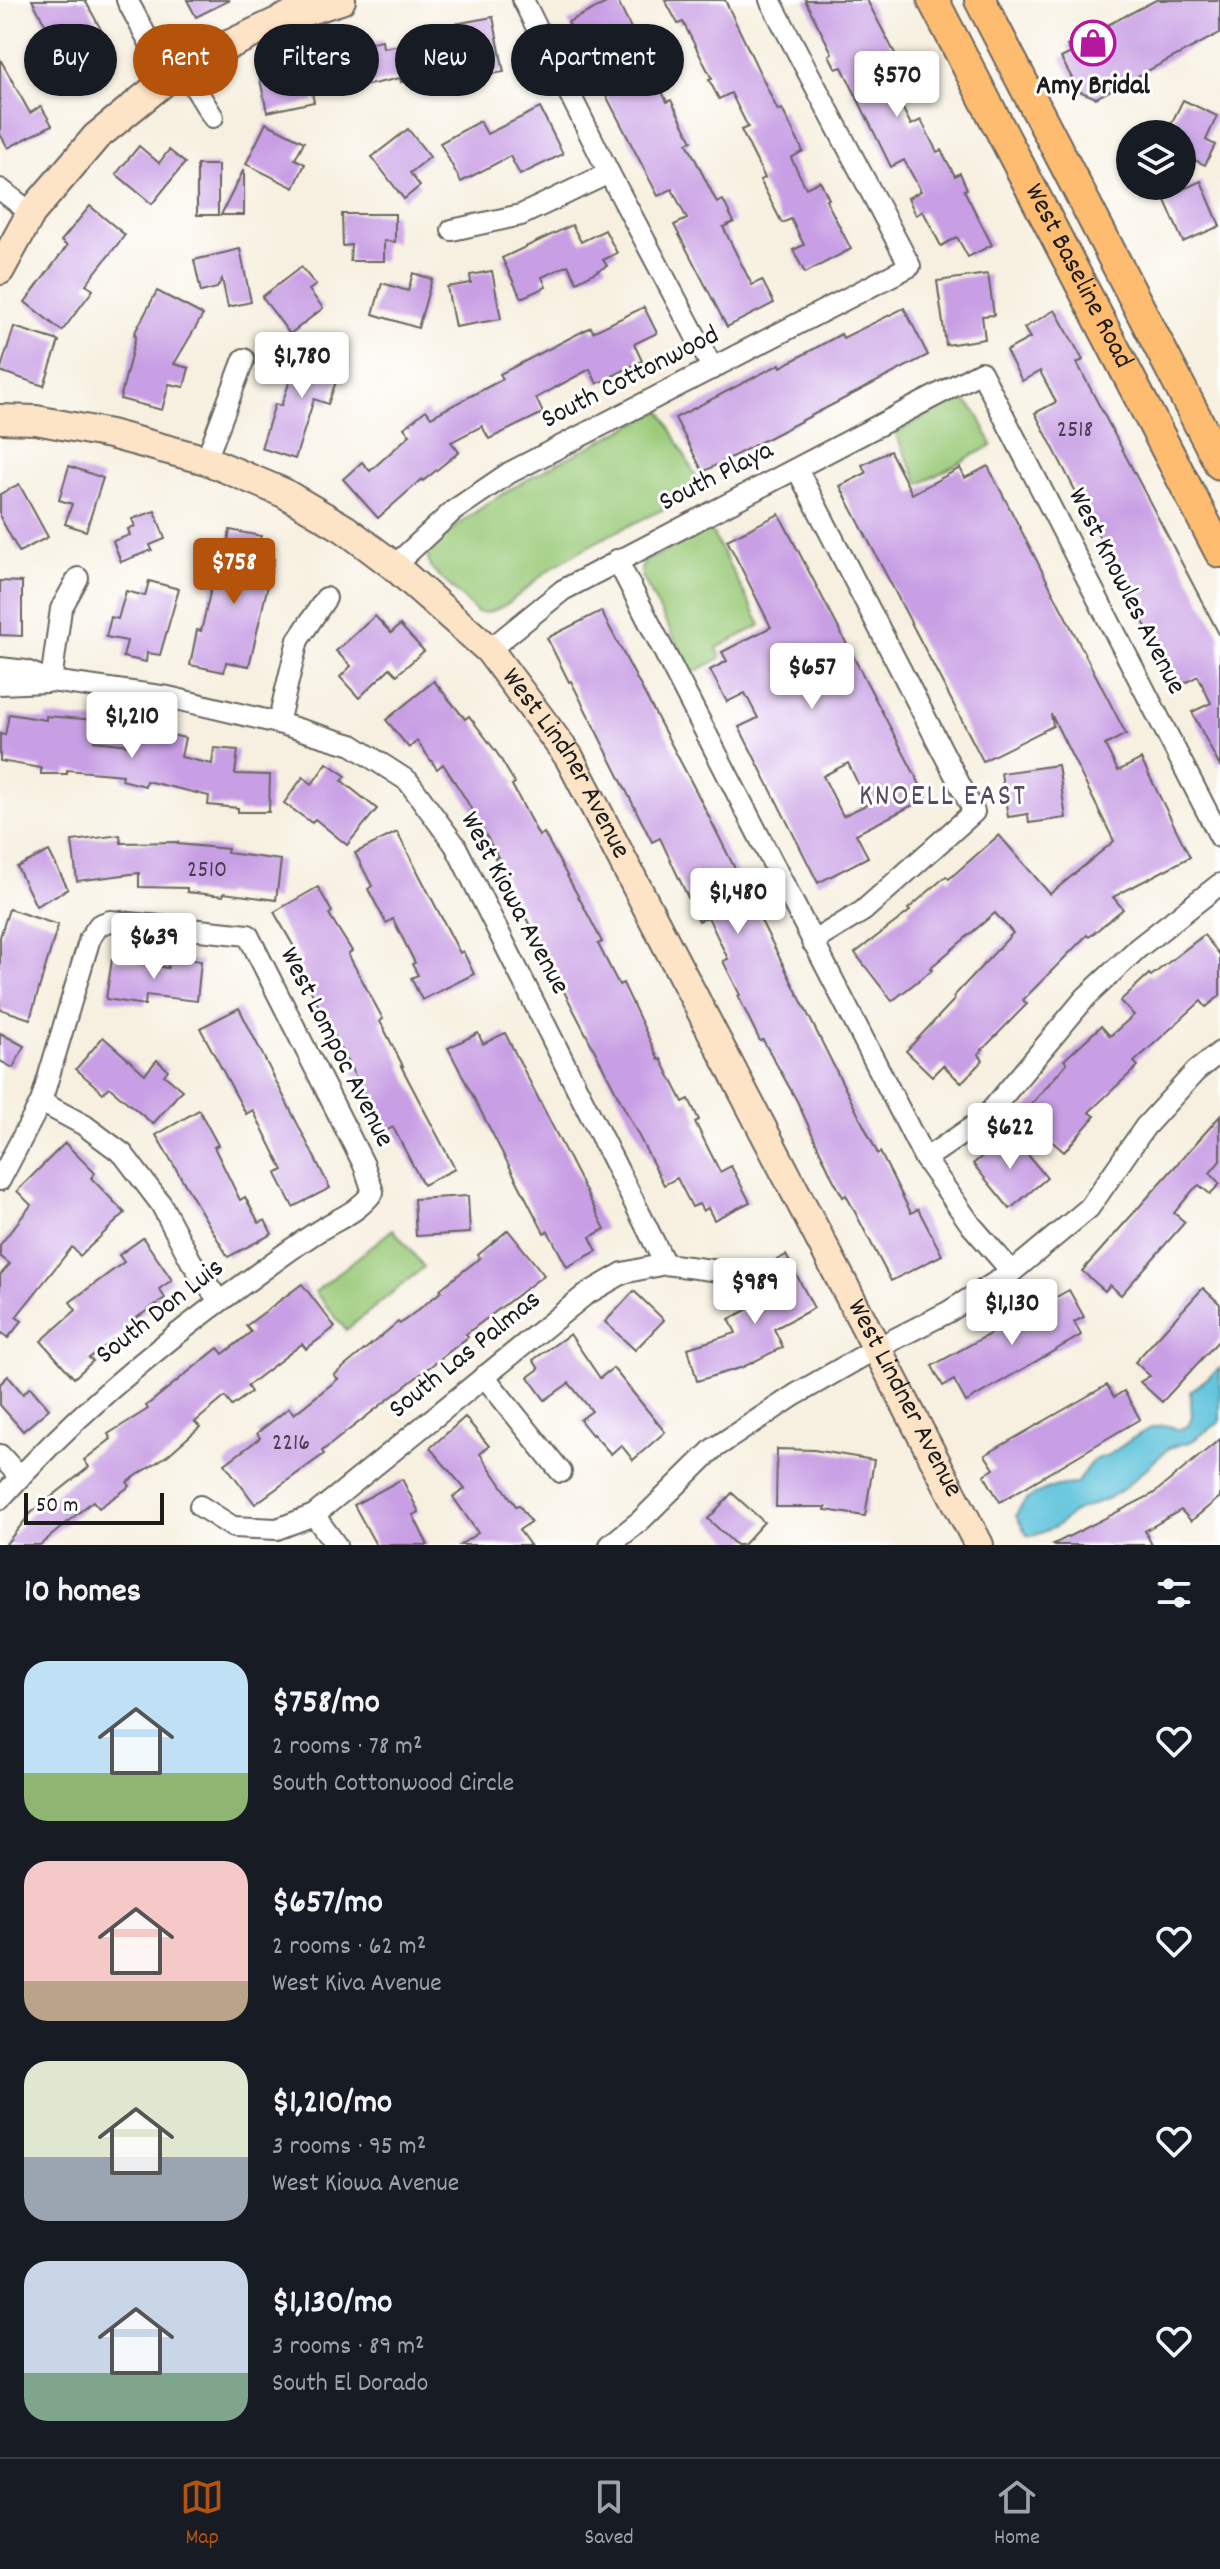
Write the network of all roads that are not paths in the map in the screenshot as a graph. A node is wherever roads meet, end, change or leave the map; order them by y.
1 (127, 0) edge
2 (341, 0) edge
3 (523, 0) edge
4 (770, 0) edge
5 (933, 0) edge
6 (980, 0) edge
7 (143, 24) edge
8 (238, 41) edge
9 (146, 96) edge
10 (195, 96) edge
11 (213, 117) dead end
12 (609, 173) junction
13 (0, 189) edge
14 (31, 213) junction
15 (452, 230) dead end
16 (0, 270) edge
17 (244, 359) dead end
18 (713, 369) junction
19 (981, 372) joint
20 (0, 419) edge
21 (206, 460) junction
22 (1220, 464) edge
23 (797, 469) junction
24 (1220, 552) edge
25 (617, 560) junction
26 (394, 566) junction
27 (78, 578) dead end
28 (326, 598) dead end
29 (489, 650) junction
30 (0, 668) edge
31 (51, 681) junction
32 (0, 684) edge
33 (278, 723) junction
34 (1220, 837) edge
35 (1220, 884) edge
36 (812, 942) junction
37 (1220, 1052) edge
38 (41, 1102) junction
39 (925, 1159) junction
40 (0, 1180) edge
41 (373, 1192) joint
42 (665, 1264) junction
43 (719, 1271) dead end
44 (1012, 1272) junction
45 (219, 1301) junction
46 (875, 1349) junction
47 (484, 1376) junction
48 (0, 1455) edge
49 (561, 1472) dead end
50 (20, 1477) junction
51 (0, 1499) edge
52 (200, 1506) dead end
53 (314, 1515) junction
54 (336, 1545) edge
55 (610, 1545) edge
56 (979, 1545) edge

1 - 7 street
2 - 8 street
3 - 12 street
4 - 18 street, South Cottonwood
5 - 24 main road, West Baseline Road
6 - 22 main road, West Baseline Road
9 - 14 street
10 - 11 street
12 - 15 street
12 - 18 street
13 - 14 street
14 - 16 street
17 - 21 street
18 - 26 street, South Cottonwood
19 - 23 street, South Playa
19 - 34 street, West Knowles Avenue
20 - 21 street, West Lindner Avenue
21 - 26 street, West Lindner Avenue
23 - 25 street, South Playa
23 - 36 street
25 - 29 street, South Playa
25 - 36 street
26 - 29 street, West Lindner Avenue
27 - 31 street
28 - 33 street
29 - 46 street, West Lindner Avenue
30 - 31 street, West Kiowa Avenue
31 - 32 street, West Kiowa Avenue
31 - 33 street, West Kiowa Avenue
33 - 42 street, West Kiowa Avenue
35 - 39 street
36 - 39 street
37 - 44 street
38 - 40 street
38 - 41 street, West Lompoc Avenue
38 - 45 street
39 - 44 street
41 - 45 street, South Don Luis
42 - 43 street, South Las Palmas
42 - 47 street, South Las Palmas
44 - 46 street
45 - 50 street, South Don Luis
46 - 55 street
46 - 56 street, West Lindner Avenue
47 - 49 street
47 - 53 street, South Las Palmas
48 - 50 street
50 - 51 street, South Don Luis
52 - 53 street, South Las Palmas
53 - 54 street

